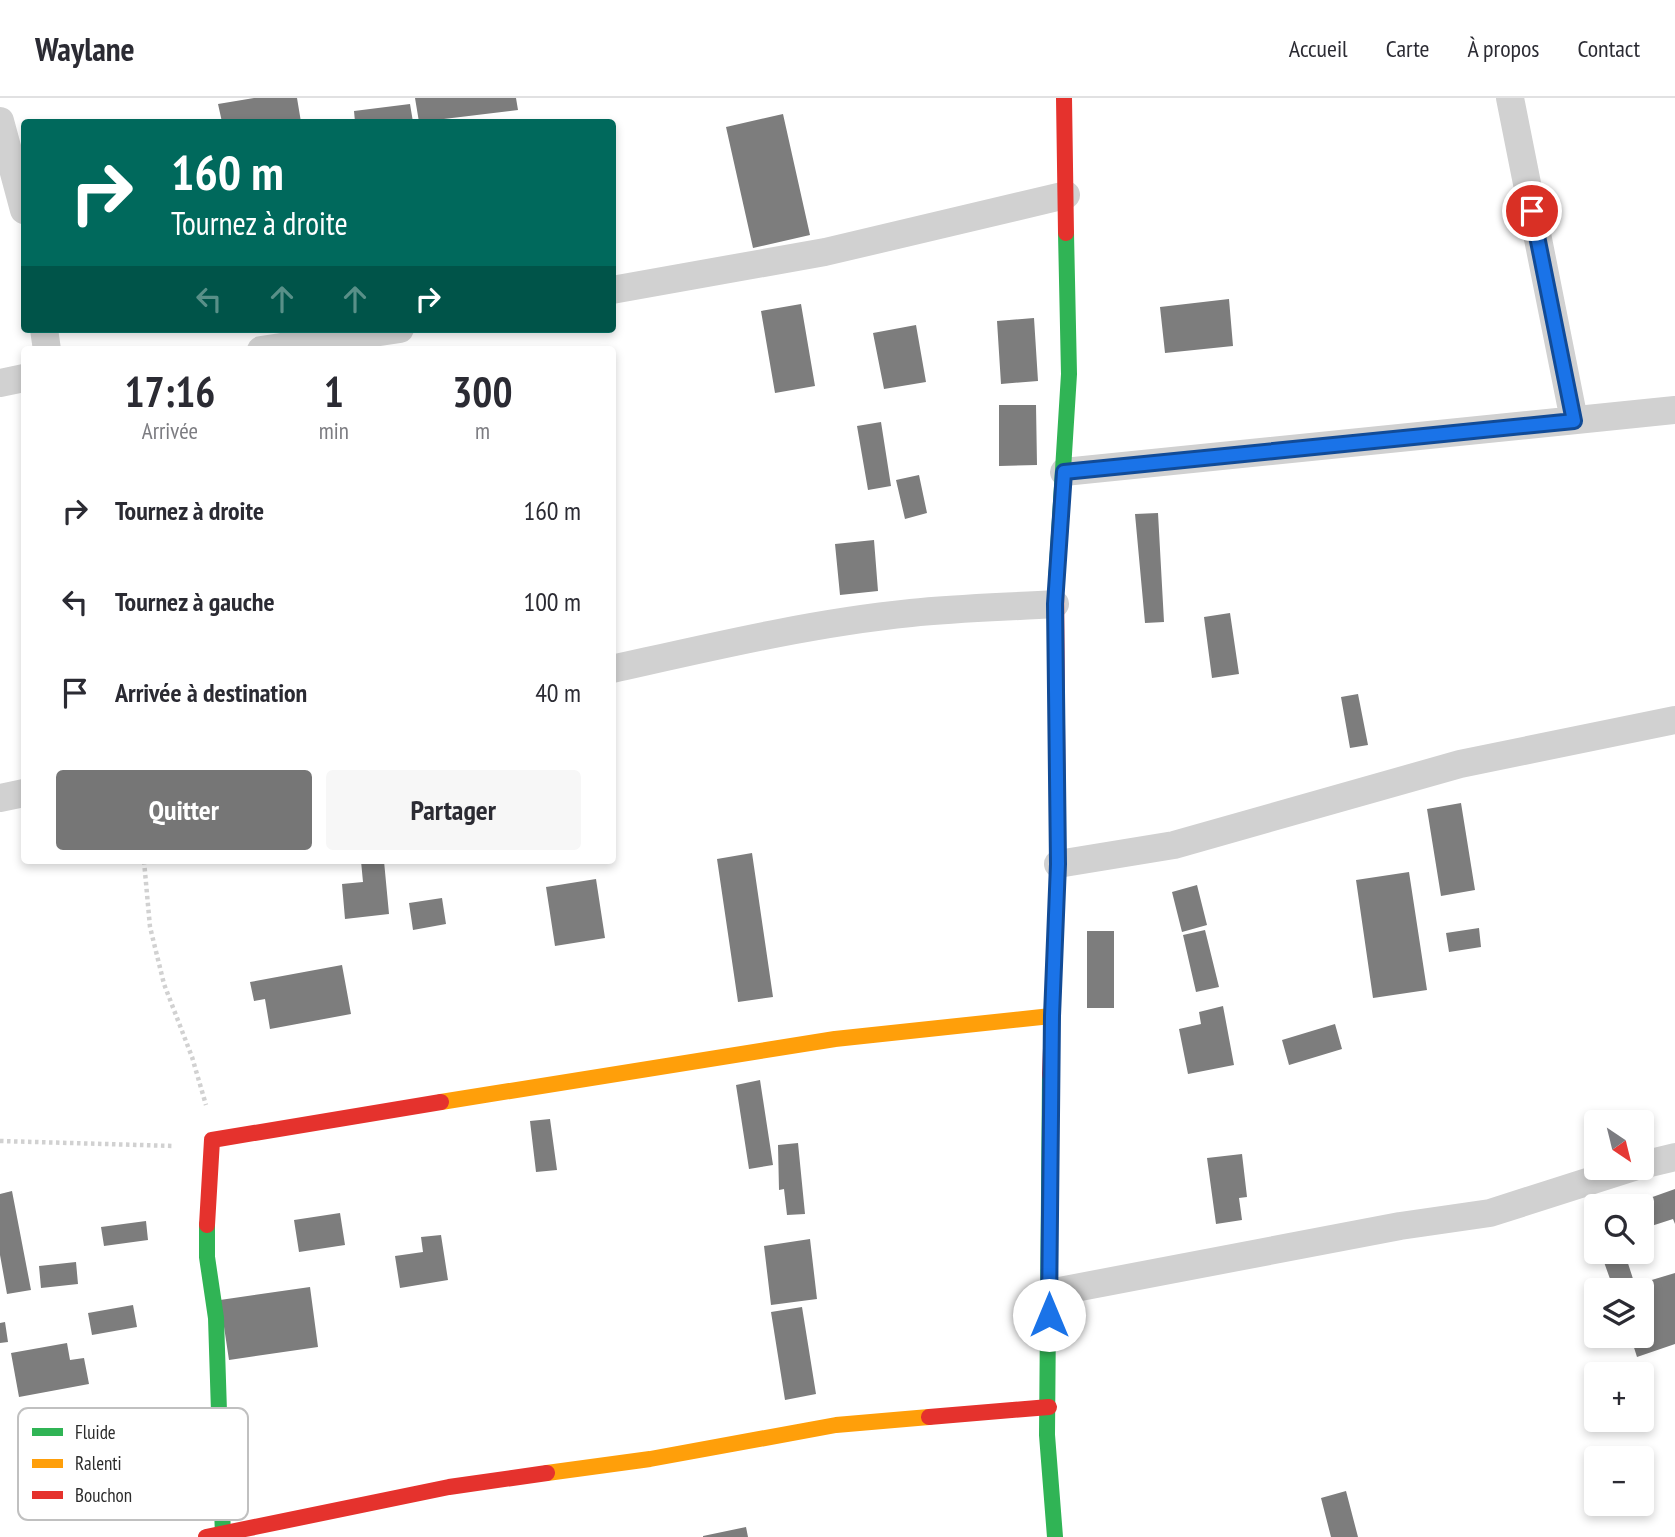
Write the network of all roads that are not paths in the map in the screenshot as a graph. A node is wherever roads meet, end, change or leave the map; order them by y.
1 (1064, 98) edge
2 (1510, 98) edge
3 (0, 121) edge
4 (1066, 195) junction
5 (21, 199) edge
6 (616, 289) edge
7 (374, 333) edge
8 (287, 346) edge
9 (21, 380) edge
10 (0, 383) edge
11 (1675, 410) edge
12 (1574, 421) junction
13 (1064, 472) junction
14 (1055, 604) junction
15 (616, 668) edge
16 (1675, 720) edge
17 (21, 794) edge
18 (0, 799) edge
19 (1058, 864) junction
20 (1052, 1016) junction
21 (1675, 1157) edge
22 (1654, 1162) edge
23 (1593, 1180) edge
24 (1049, 1293) junction
25 (1049, 1407) junction
26 (219, 1408) edge
27 (223, 1536) edge
28 (206, 1537) edge
29 (1055, 1537) edge

1 - 4 street
2 - 12 street
3 - 5 street
4 - 6 street
4 - 13 street
7 - 8 street
9 - 10 street
11 - 12 street
12 - 13 street
13 - 14 street
14 - 15 street
14 - 19 street
16 - 19 street
17 - 18 street
19 - 20 street
20 - 24 street
20 - 26 street
21 - 22 street
23 - 24 street
24 - 25 street
25 - 27 street
25 - 29 street
27 - 28 street

